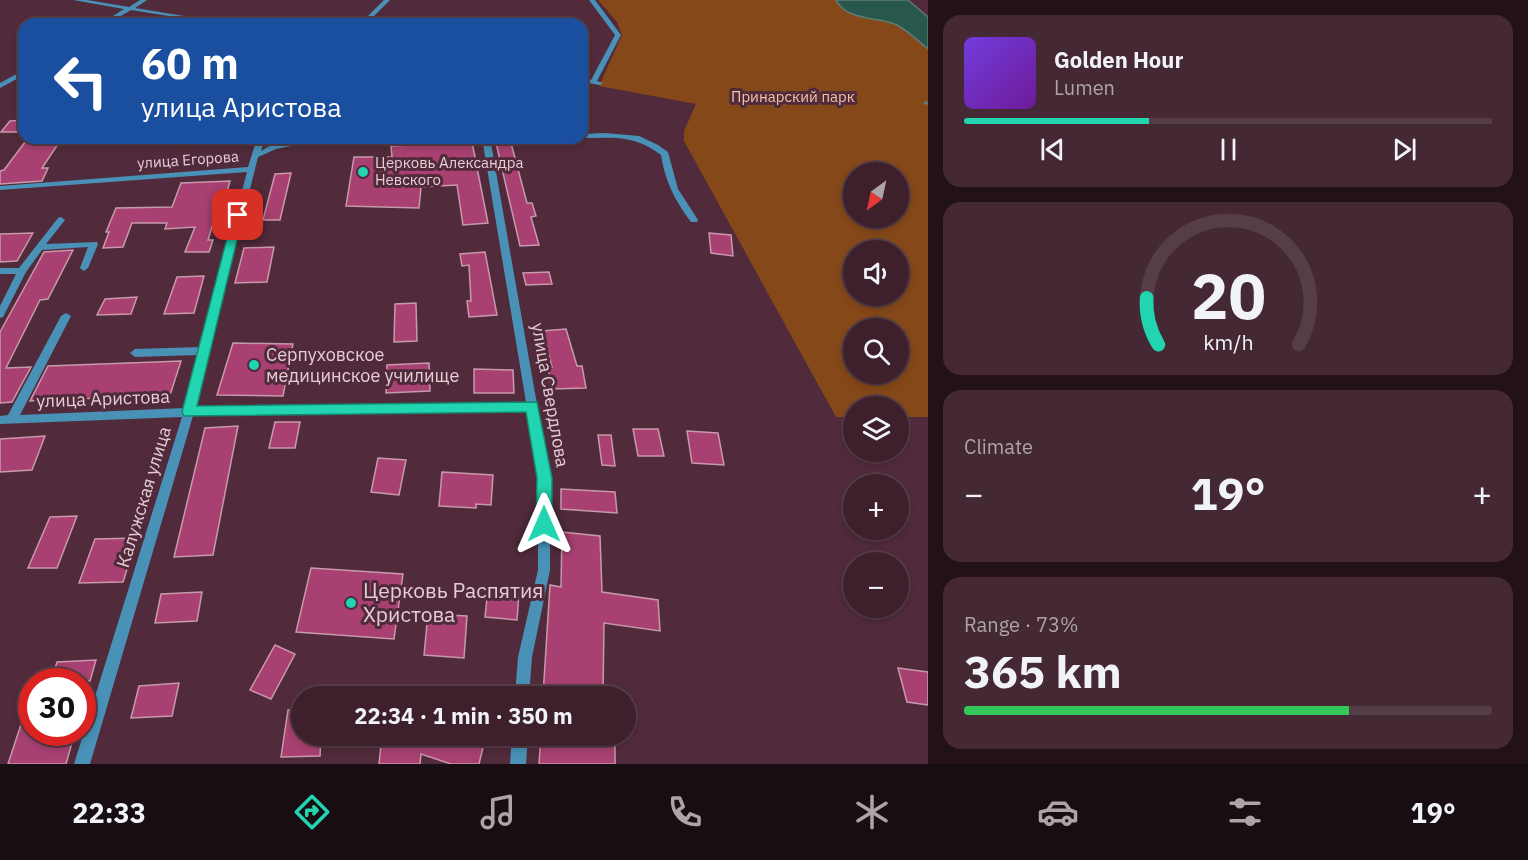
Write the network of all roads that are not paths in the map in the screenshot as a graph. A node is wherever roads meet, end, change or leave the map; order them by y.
1 (76, 0) edge
2 (144, 0) edge
3 (387, 0) edge
4 (592, 0) edge
5 (129, 9) junction
6 (113, 18) edge
7 (190, 18) edge
8 (369, 18) edge
9 (18, 76) edge
10 (588, 81) edge
11 (0, 86) edge
12 (588, 136) edge
13 (259, 144) edge
14 (287, 144) edge
15 (487, 144) edge
16 (255, 156) junction
17 (250, 169) junction
18 (0, 188) edge
19 (61, 220) dead end
20 (694, 220) dead end
21 (39, 247) junction
22 (84, 268) dead end
23 (22, 270) junction
24 (0, 271) edge
25 (0, 315) edge
26 (66, 316) dead end
27 (204, 351) junction
28 (135, 353) dead end
29 (532, 406) junction
30 (189, 412) junction
31 (12, 419) junction
32 (0, 420) edge
33 (523, 686) edge
34 (519, 746) edge
35 (82, 764) edge
36 (518, 764) edge

1 - 5 street
2 - 5 street
3 - 8 street
4 - 10 street
5 - 6 street
5 - 7 street
9 - 11 street
12 - 20 street
13 - 16 street
14 - 16 street, улица Егорова
15 - 29 street, улица Свердлова
16 - 17 street, улица Егорова
17 - 18 street, улица Егорова
17 - 27 street, Калужская улица
19 - 21 street
21 - 22 street
21 - 23 street
23 - 24 street
23 - 25 street
26 - 31 street
27 - 28 street
27 - 30 street, Калужская улица
29 - 30 street, улица Аристова
29 - 33 street, улица Свердлова
30 - 31 street, улица Аристова
30 - 35 street, Калужская улица
31 - 32 street, улица Аристова
34 - 36 street

